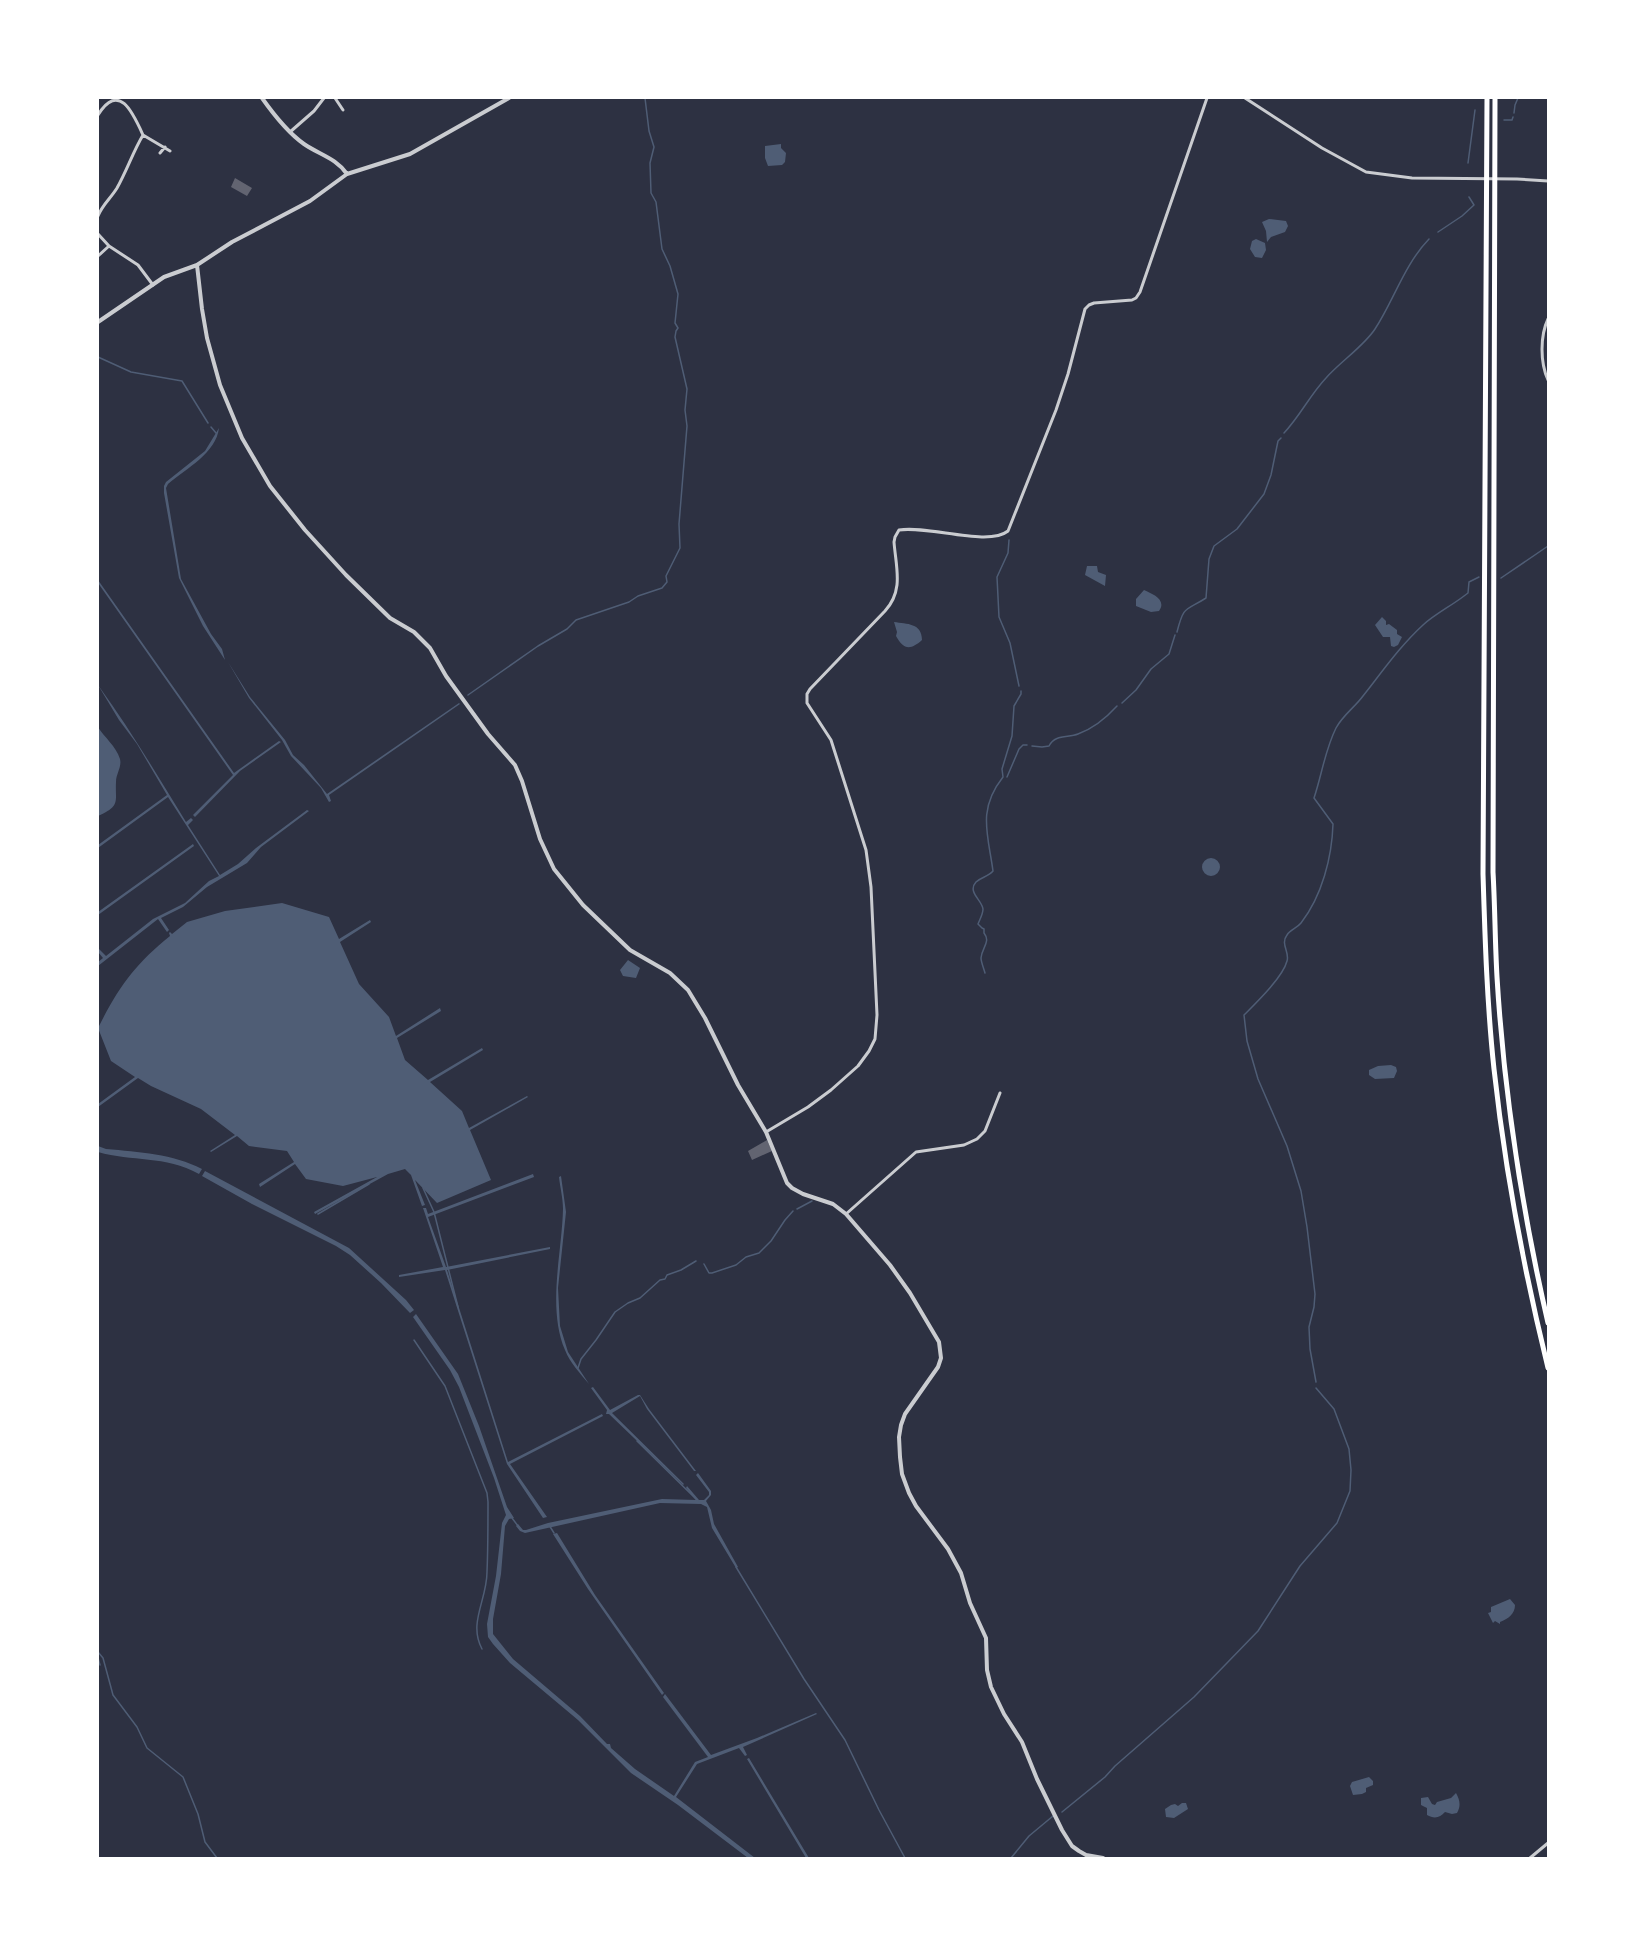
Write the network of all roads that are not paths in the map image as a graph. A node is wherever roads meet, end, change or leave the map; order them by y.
1 (262, 98) edge
2 (324, 98) edge
3 (334, 98) edge
4 (509, 98) edge
5 (1207, 98) edge
6 (1245, 98) edge
7 (1486, 98) edge
8 (1495, 98) edge
9 (115, 99) edge
10 (343, 110) dead end
11 (98, 115) edge
12 (289, 132) junction
13 (143, 135) junction
14 (165, 147) junction
15 (170, 151) dead end
16 (160, 153) dead end
17 (347, 174) junction
18 (1548, 181) edge
19 (98, 216) edge
20 (98, 234) edge
21 (109, 246) junction
22 (98, 256) edge
23 (197, 265) junction
24 (153, 285) junction
25 (1548, 319) edge
26 (98, 322) edge
27 (1548, 380) edge
28 (1000, 1093) dead end
29 (766, 1132) junction
30 (846, 1214) junction
31 (1548, 1323) edge
32 (1548, 1368) edge
33 (1548, 1844) edge
34 (1103, 1858) edge
35 (1530, 1858) edge

1 - 12 street
2 - 12 street
3 - 10 street
4 - 17 street
5 - 29 street
6 - 18 street
7 - 32 highway
8 - 31 highway
9 - 11 street
9 - 13 street
12 - 17 street
13 - 14 street
13 - 19 street
14 - 15 street
14 - 16 street
17 - 23 street
20 - 21 street
21 - 22 street
21 - 24 street
23 - 24 street
23 - 29 street
24 - 26 street
25 - 27 street
28 - 30 street
29 - 30 street
30 - 34 street
33 - 35 street

